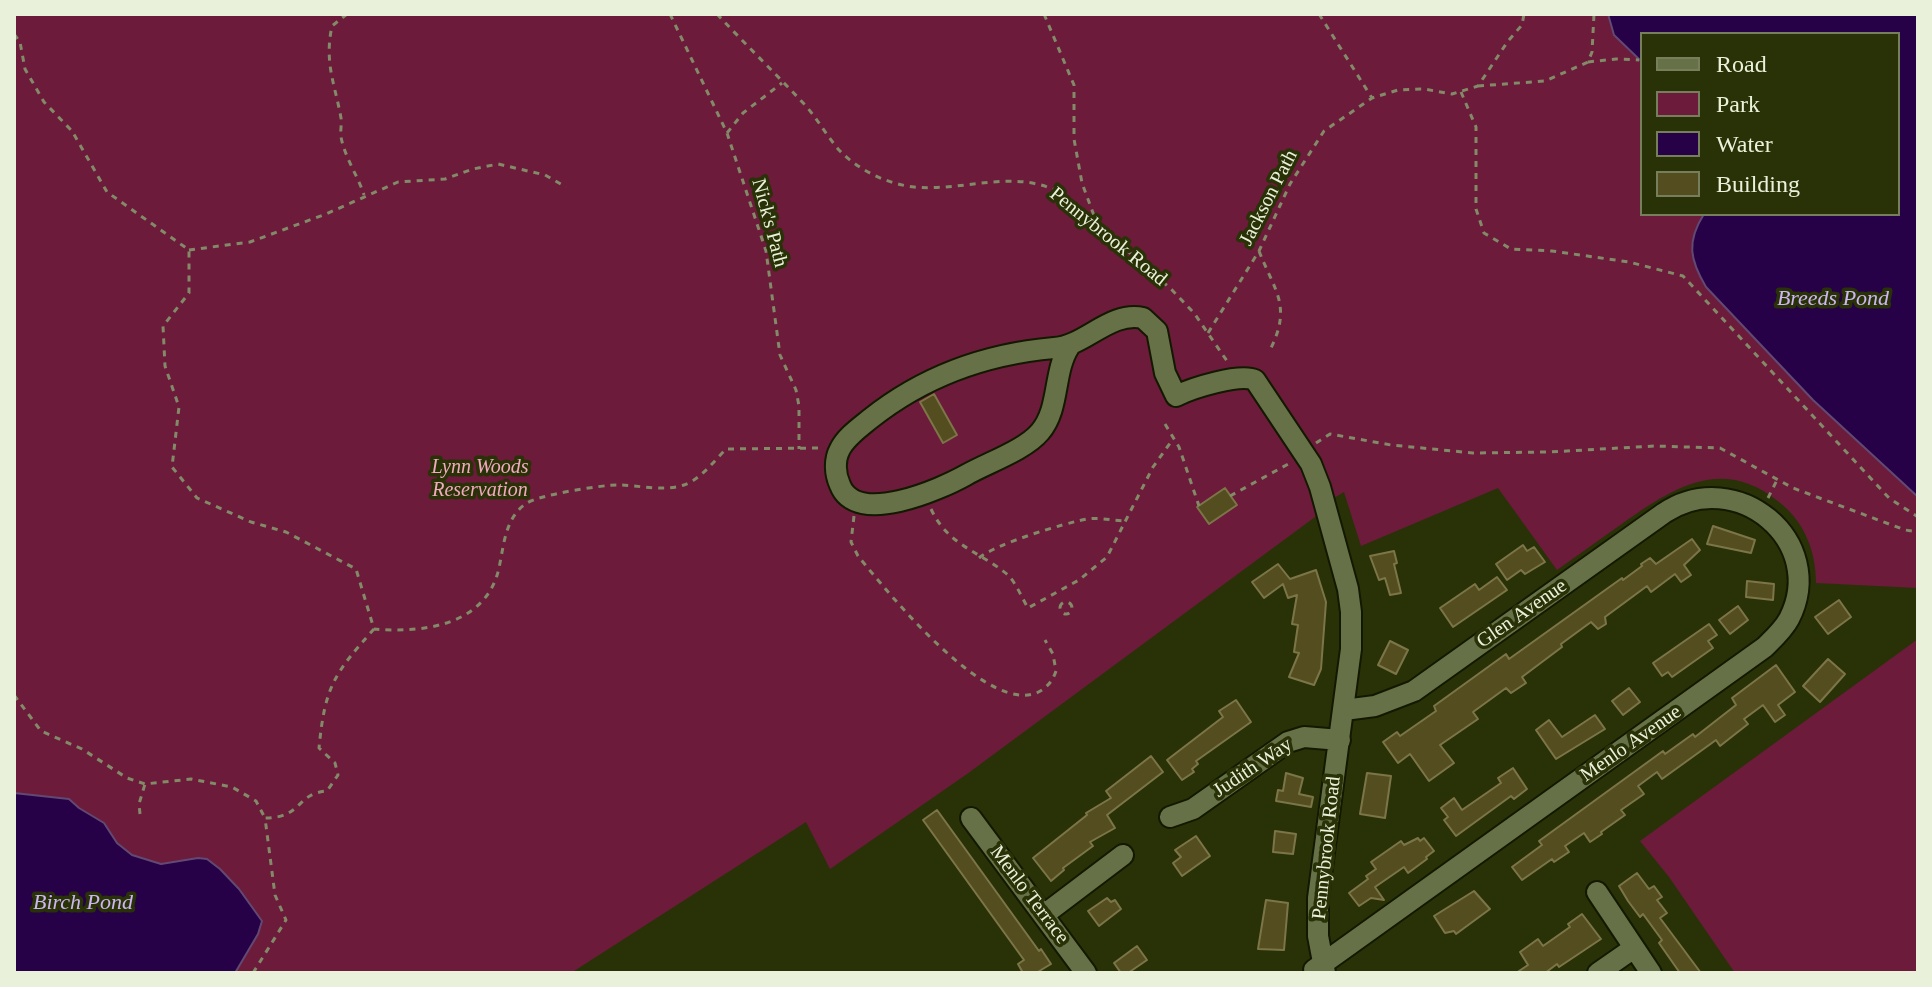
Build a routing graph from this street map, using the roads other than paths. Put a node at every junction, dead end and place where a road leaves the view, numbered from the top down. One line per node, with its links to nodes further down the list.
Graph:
1 (1069, 347): 1 (street, Pennybrook Road); 3 (street, Pennybrook Road)
2 (1693, 499): 3 (street, Glen Avenue); 11 (street, Menlo Avenue)
3 (1344, 710): 4 (street, Pennybrook Road)
4 (1340, 740): 5 (street, Judith Way); 11 (street, Pennybrook Road)
5 (1170, 817)
6 (971, 818): 9 (street, Menlo Terrace)
7 (1123, 855): 9 (street)
8 (1597, 892): 10 (street)
9 (1045, 914): 12 (street, Menlo Terrace)
10 (1634, 948): 13 (street); 14 (street)
11 (1319, 970)
12 (1086, 973)
13 (1598, 973)
14 (1651, 973)

